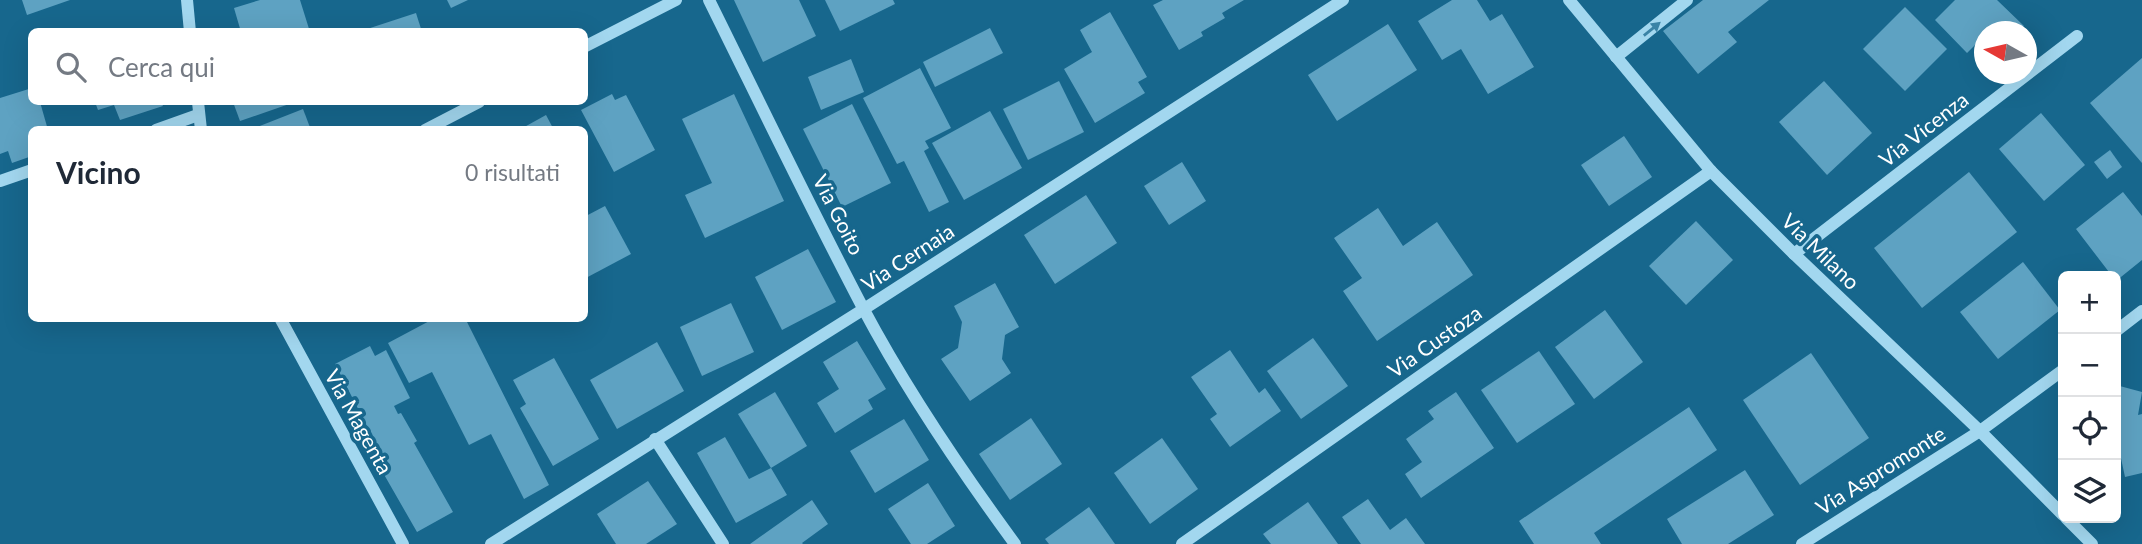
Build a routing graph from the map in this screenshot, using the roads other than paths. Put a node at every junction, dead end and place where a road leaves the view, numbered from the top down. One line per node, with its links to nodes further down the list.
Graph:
1 (187, 0): 7 (street)
2 (676, 0): 9 (street)
3 (709, 0): 21 (street, Via Goito)
4 (1343, 0): 21 (street, Via Cernaia)
5 (1569, 0): 10 (street, Via Milano)
6 (1687, 0): 10 (street, one-way to 6)
7 (190, 28)
8 (2077, 36): 20 (street, Via Vicenza)
9 (588, 45)
10 (1616, 57): 18 (street, Via Milano)
11 (198, 105): 13 (street)
12 (473, 105): 16 (street)
13 (198, 115): 14 (street); 15 (street)
14 (167, 126)
15 (200, 126)
16 (433, 126)
17 (28, 171): 19 (street)
18 (1711, 171): 20 (street, Via Milano); 34 (street, Via Custoza)
19 (0, 181)
20 (1794, 254): 26 (street, Via Milano)
21 (864, 309): 27 (street, Via Cernaia); 33 (street, Via Goito)
22 (2142, 311): 24 (street)
23 (282, 322): 30 (street, Via Magenta)
24 (2121, 327)
25 (2058, 374): 26 (street, Via Aspromonte)
26 (1980, 431): 28 (street, Via Milano); 35 (street, Via Aspromonte)
27 (655, 439): 31 (street, Via Cernaia); 32 (street)
28 (2058, 509)
29 (2072, 523): 36 (street, Via Milano)
30 (403, 544)
31 (491, 544)
32 (723, 544)
33 (1015, 544)
34 (1182, 544)
35 (1802, 544)
36 (2092, 544)

